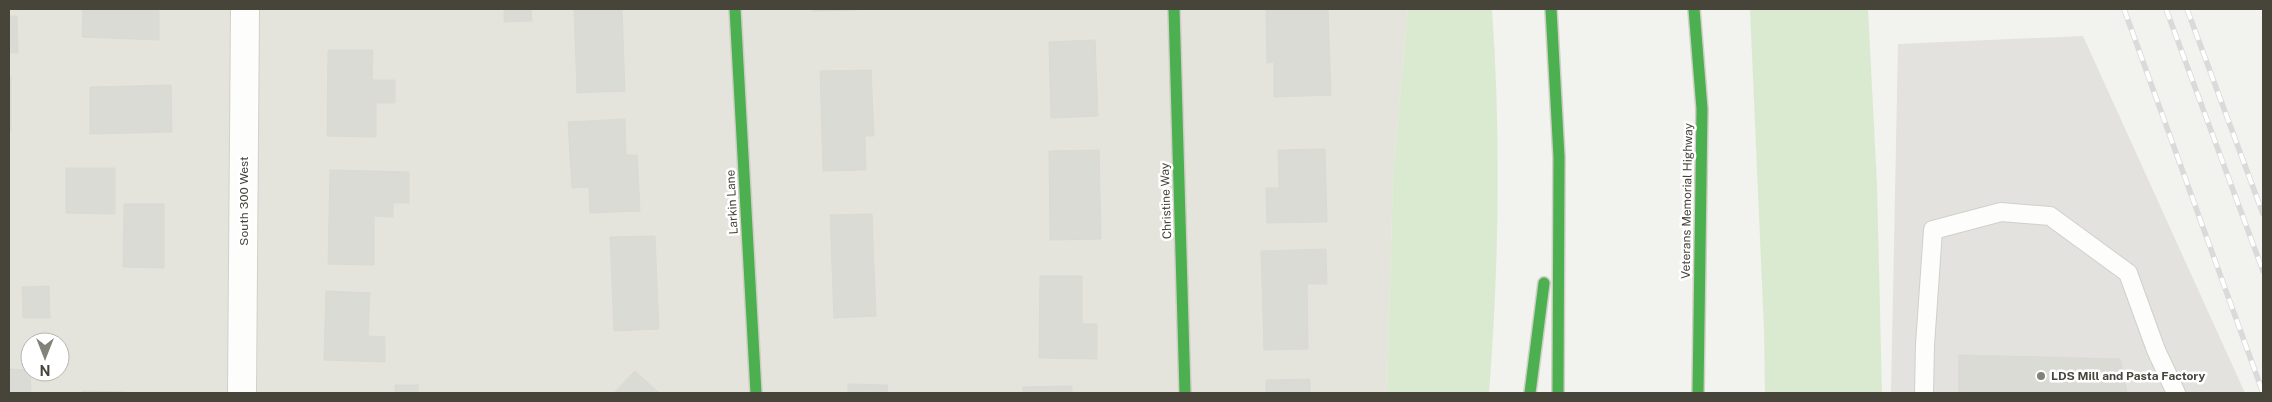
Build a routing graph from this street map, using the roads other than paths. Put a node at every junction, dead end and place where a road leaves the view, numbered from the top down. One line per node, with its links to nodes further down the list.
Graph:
1 (246, 9): 11 (street, South 300 West)
2 (734, 9): 12 (main road, Larkin Lane)
3 (1174, 9): 13 (main road, Christine Way)
4 (1551, 9): 7 (main road)
5 (1694, 9): 6 (main road, Veterans Memorial Highway)
6 (1702, 109): 10 (main road); 16 (main road, Veterans Memorial Highway)
7 (1559, 157): 8 (main road); 15 (main road)
8 (1547, 256)
9 (1544, 275): 14 (main road)
10 (1711, 286)
11 (242, 393)
12 (756, 393)
13 (1185, 393)
14 (1530, 393)
15 (1558, 393)
16 (1698, 393)
17 (1924, 393): 18 (lane)
18 (2176, 393)

